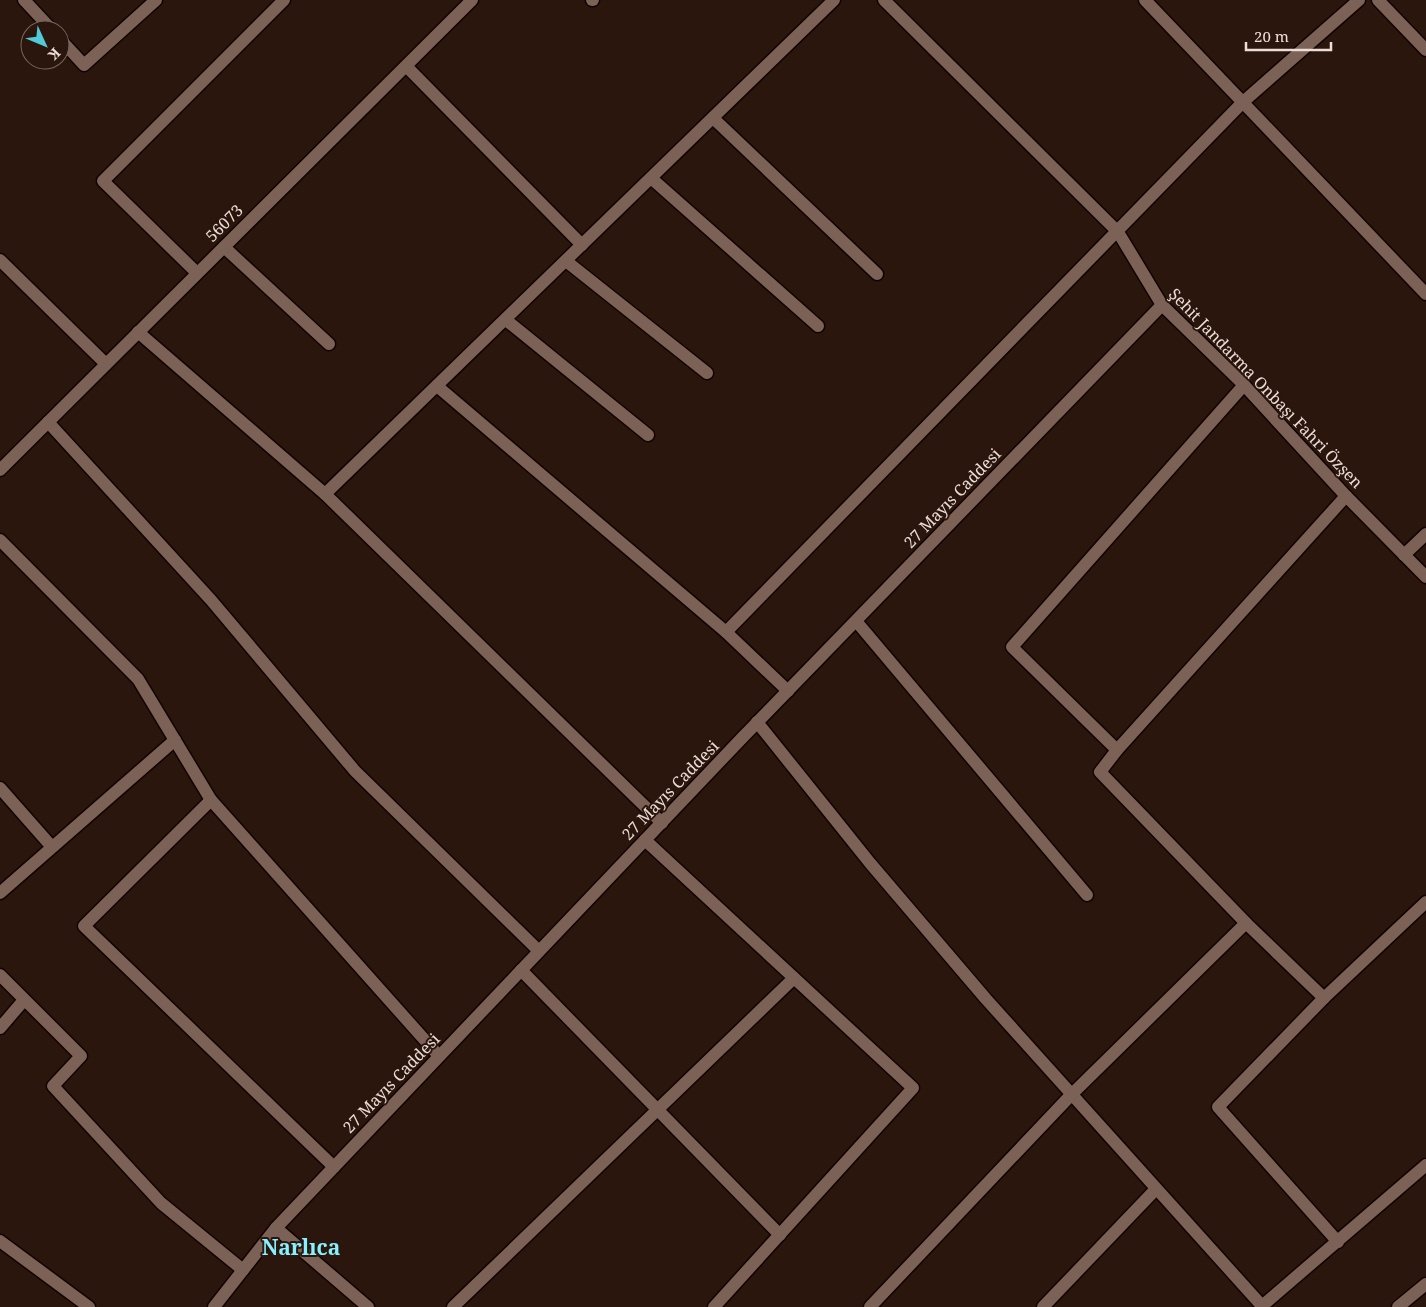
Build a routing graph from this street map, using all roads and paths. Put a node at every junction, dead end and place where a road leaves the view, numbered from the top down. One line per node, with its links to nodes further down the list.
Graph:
1 (24, 0): 10 (street)
2 (156, 0): 11 (street)
3 (284, 0): 22 (street)
4 (472, 0): 13 (street, 56073)
5 (834, 0): 15 (street)
6 (884, 0): 17 (street, Şehit Jandarma Onbaşı Fahri Özşen)
7 (1145, 0): 14 (street)
8 (1360, 0): 14 (street)
9 (1378, 0): 12 (street)
10 (43, 20)
11 (70, 50)
12 (1426, 50)
13 (406, 66): 18 (street); 19 (street, 56073)
14 (1243, 102): 17 (street); 24 (street)
15 (712, 118): 16 (street); 23 (street)
16 (651, 178): 18 (street); 27 (street)
17 (1118, 232): 25 (street, Şehit Jandarma Onbaşı Fahri Özşen); 44 (street)
18 (582, 245): 21 (street)
19 (224, 246): 22 (street, 56073); 29 (street)
20 (0, 260): 30 (street)
21 (566, 261): 26 (street); 31 (street)
22 (198, 273): 28 (street, 56073)
23 (877, 274)
24 (1426, 294)
25 (1162, 305): 32 (street, Şehit Jandarma Onbaşı Fahri Özşen); 43 (street, 27 Mayıs Caddesi)
26 (506, 320): 33 (street); 35 (street)
27 (818, 326)
28 (138, 332): 30 (street, 56073); 37 (street)
29 (329, 344)
30 (106, 364): 34 (street, 56073)
31 (707, 373)
32 (1244, 385): 38 (street, Şehit Jandarma Onbaşı Fahri Özşen); 48 (street)
33 (437, 386): 37 (street); 44 (street)
34 (48, 422): 36 (street, 56073); 58 (street)
35 (648, 435)
36 (0, 470)
37 (325, 494): 51 (street)
38 (1346, 496): 41 (street, Şehit Jandarma Onbaşı Fahri Özşen); 48 (street)
39 (1426, 534): 41 (street)
40 (0, 540): 47 (street)
41 (1404, 555): 42 (street, Şehit Jandarma Onbaşı Fahri Özşen)
42 (1426, 577)
43 (856, 620): 45 (street, 27 Mayıs Caddesi); 55 (street)
44 (726, 632): 45 (street)
45 (788, 691): 46 (street, 27 Mayıs Caddesi)
46 (757, 722): 51 (street, 27 Mayıs Caddesi); 66 (street)
47 (175, 740): 50 (street); 53 (street)
48 (1116, 750): 57 (street)
49 (0, 788): 53 (street)
50 (211, 800): 65 (street); 69 (street)
51 (662, 823): 52 (street, 27 Mayıs Caddesi)
52 (645, 840): 58 (street, 27 Mayıs Caddesi); 61 (street)
53 (52, 847): 54 (street)
54 (0, 893)
55 (1088, 895)
56 (1426, 902): 62 (street)
57 (1246, 923): 62 (street); 66 (street)
58 (539, 951): 59 (street, 27 Mayıs Caddesi)
59 (521, 970): 65 (street, 27 Mayıs Caddesi); 67 (street)
60 (0, 975): 63 (street)
61 (794, 978): 67 (street); 72 (street)
62 (1324, 998): 74 (street)
63 (24, 1000): 64 (street); 75 (street)
64 (0, 1028)
65 (439, 1056): 69 (street, 27 Mayıs Caddesi)
66 (1071, 1095): 70 (street); 83 (street)
67 (657, 1110): 72 (street); 81 (street)
68 (1426, 1165): 74 (street)
69 (334, 1167): 71 (street, 27 Mayıs Caddesi)
70 (1156, 1189): 77 (street); 84 (street)
71 (276, 1228): 75 (street, 27 Mayıs Caddesi); 80 (street)
72 (780, 1235): 82 (street)
73 (0, 1241): 78 (street)
74 (1338, 1242): 77 (street)
75 (243, 1270): 79 (street, 27 Mayıs Caddesi)
76 (1426, 1284): 85 (street)
77 (1263, 1306)
78 (89, 1307)
79 (214, 1307)
80 (368, 1307)
81 (453, 1307)
82 (714, 1307)
83 (870, 1307)
84 (1042, 1307)
85 (1398, 1307)

